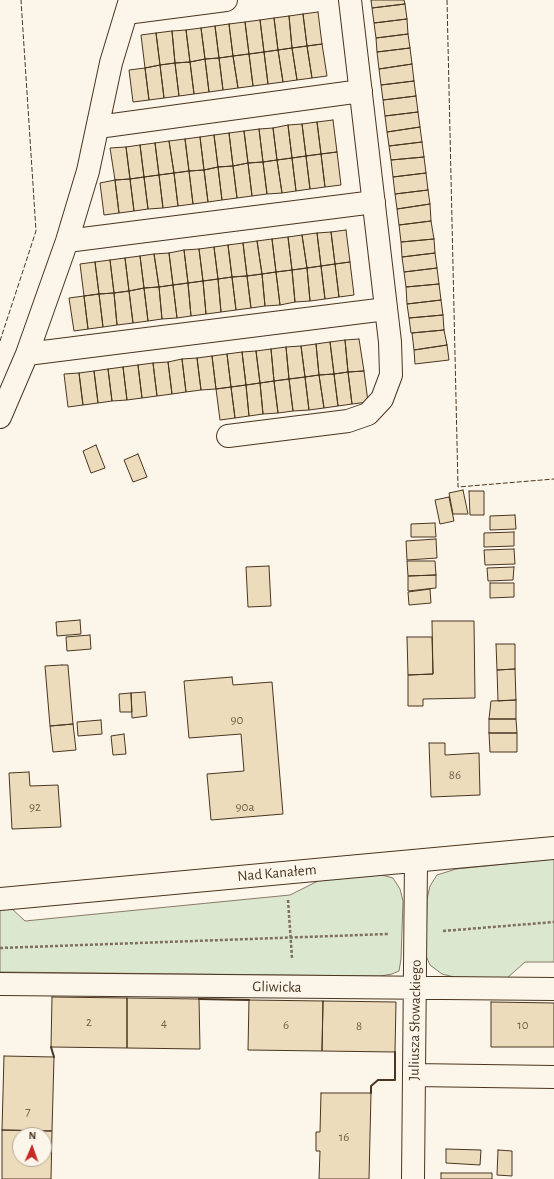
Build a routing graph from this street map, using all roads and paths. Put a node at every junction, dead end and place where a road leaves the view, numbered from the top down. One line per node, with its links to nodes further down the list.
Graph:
1 (226, 0): 3 (street)
2 (350, 0): 4 (street)
3 (128, 7): 5 (street)
4 (361, 91): 5 (street); 6 (street)
5 (98, 127): 7 (street)
6 (374, 202): 7 (street); 8 (street)
7 (67, 242): 9 (street)
8 (386, 309): 9 (street); 11 (street)
9 (28, 354): 10 (street)
10 (0, 417)
11 (228, 436)
12 (554, 848): 13 (street, Nad Kanałem)
13 (416, 861): 14 (street, Nad Kanałem); 17 (street, Juliusza Słowackiego)
14 (286, 873): 15 (street, Nad Kanałem); 18 (path)
15 (0, 899)
16 (554, 922): 17 (path)
17 (416, 933): 18 (path); 22 (street, Juliusza Słowackiego)
18 (290, 937): 19 (path); 21 (path)
19 (0, 948)
20 (0, 984): 21 (street, Gliwicka)
21 (294, 987): 22 (street, Gliwicka)
22 (415, 988): 23 (street, Gliwicka); 24 (street, Juliusza Słowackiego)
23 (554, 989)
24 (414, 1075): 25 (street); 26 (street, Juliusza Słowackiego)
25 (554, 1076)
26 (413, 1179)

